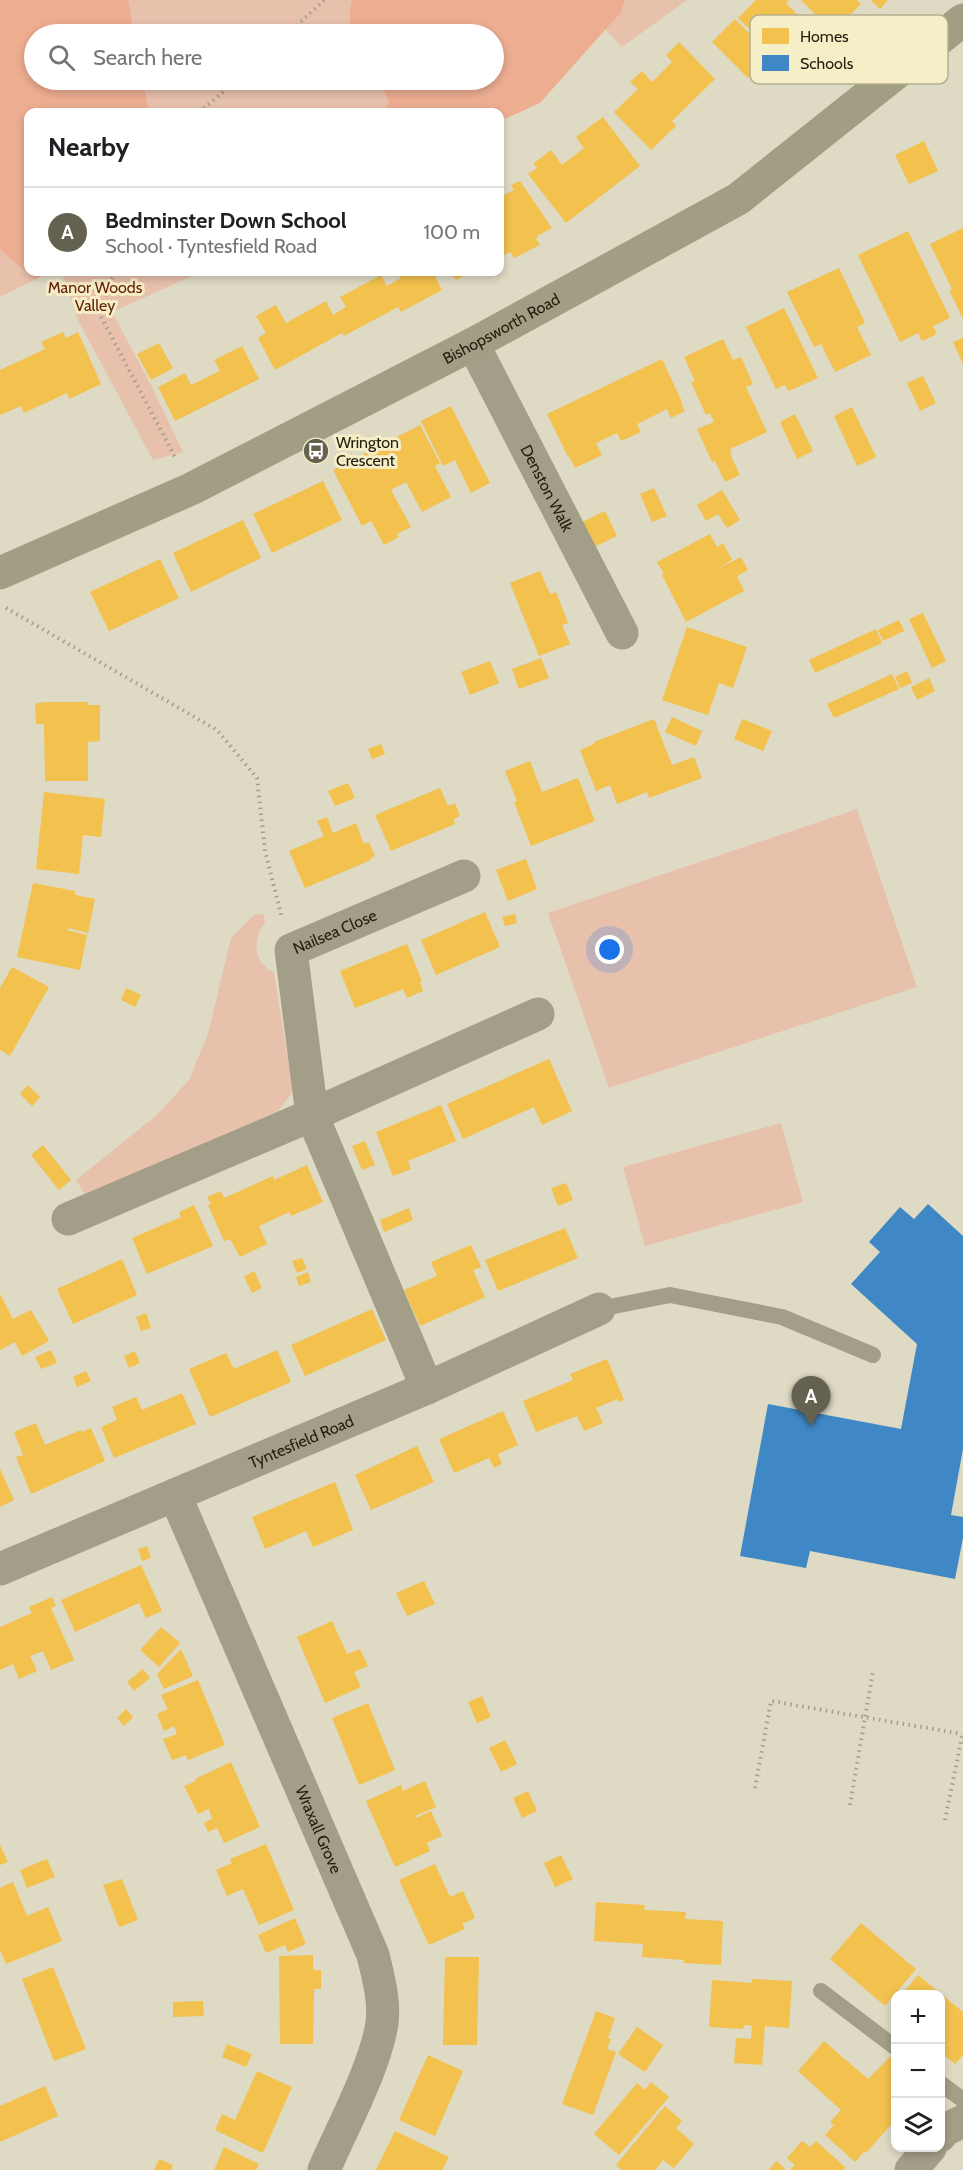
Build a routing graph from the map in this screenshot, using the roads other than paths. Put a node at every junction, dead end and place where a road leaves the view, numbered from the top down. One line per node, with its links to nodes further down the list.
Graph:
1 (961, 30): 2 (street, Bishopsworth Road)
2 (948, 40)
3 (890, 84): 4 (street, Bishopsworth Road)
4 (473, 344): 5 (street, Bishopsworth Road); 6 (street, Denston Walk)
5 (0, 573)
6 (622, 633)
7 (464, 876): 9 (street, Nailsea Close)
8 (538, 1014): 9 (street)
9 (312, 1115): 10 (street); 13 (street, Nailsea Close)
10 (68, 1219)
11 (599, 1309): 12 (lane); 13 (street, Tyntesfield Road)
12 (873, 1355)
13 (427, 1388): 14 (street, Tyntesfield Road)
14 (175, 1495): 15 (street, Tyntesfield Road); 23 (street, Wraxall Grove)
15 (0, 1569)
16 (821, 1991): 17 (lane)
17 (891, 2044)
18 (945, 2087): 19 (lane)
19 (963, 2100)
20 (963, 2121): 21 (street)
21 (945, 2130)
22 (927, 2152): 24 (street)
23 (324, 2170)
24 (911, 2170)

